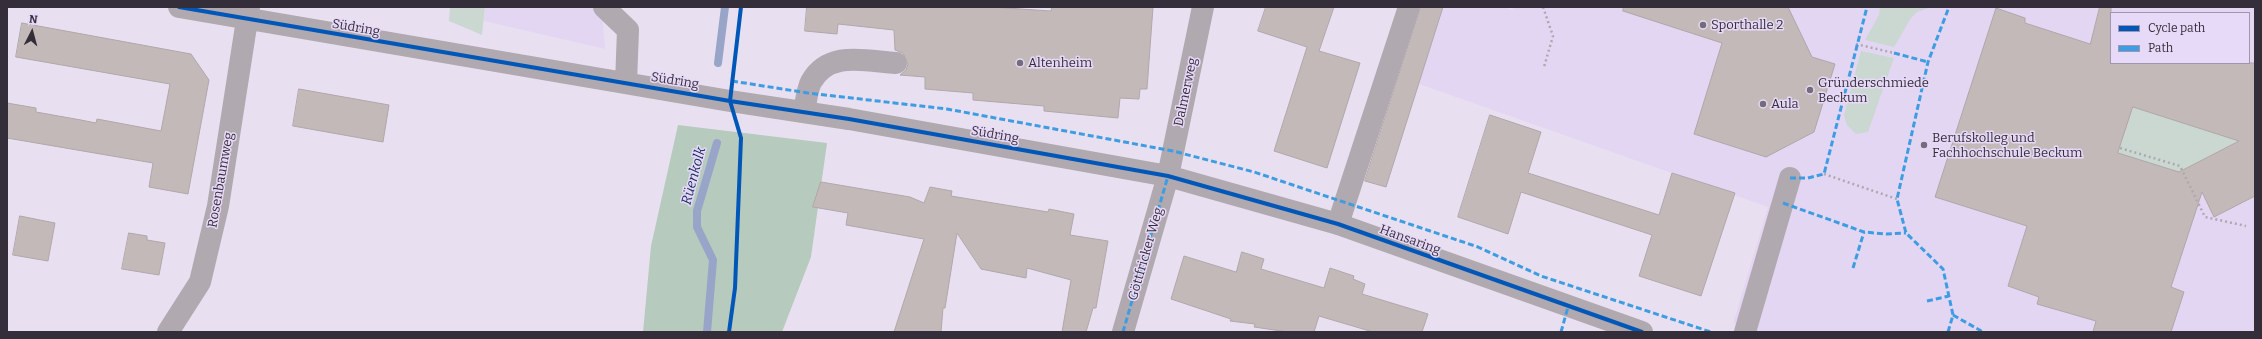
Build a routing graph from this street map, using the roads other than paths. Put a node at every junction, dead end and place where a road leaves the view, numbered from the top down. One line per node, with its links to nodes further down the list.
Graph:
1 (179, 7): 5 (street, Südring)
2 (604, 7): 7 (street)
3 (1203, 7): 9 (street, Dalmerweg)
4 (1409, 7): 11 (street)
5 (248, 13): 7 (street, Südring); 12 (street, Rosenbaumweg)
6 (896, 63): 8 (street)
7 (626, 83): 8 (street, Südring)
8 (804, 112): 9 (street, Südring)
9 (1168, 176): 11 (street, Hansaring); 13 (street, Göttfricker Weg)
10 (1790, 178): 15 (street)
11 (1338, 224): 14 (street, Hansaring)
12 (168, 332)
13 (1123, 332)
14 (1642, 332)
15 (1745, 332)

